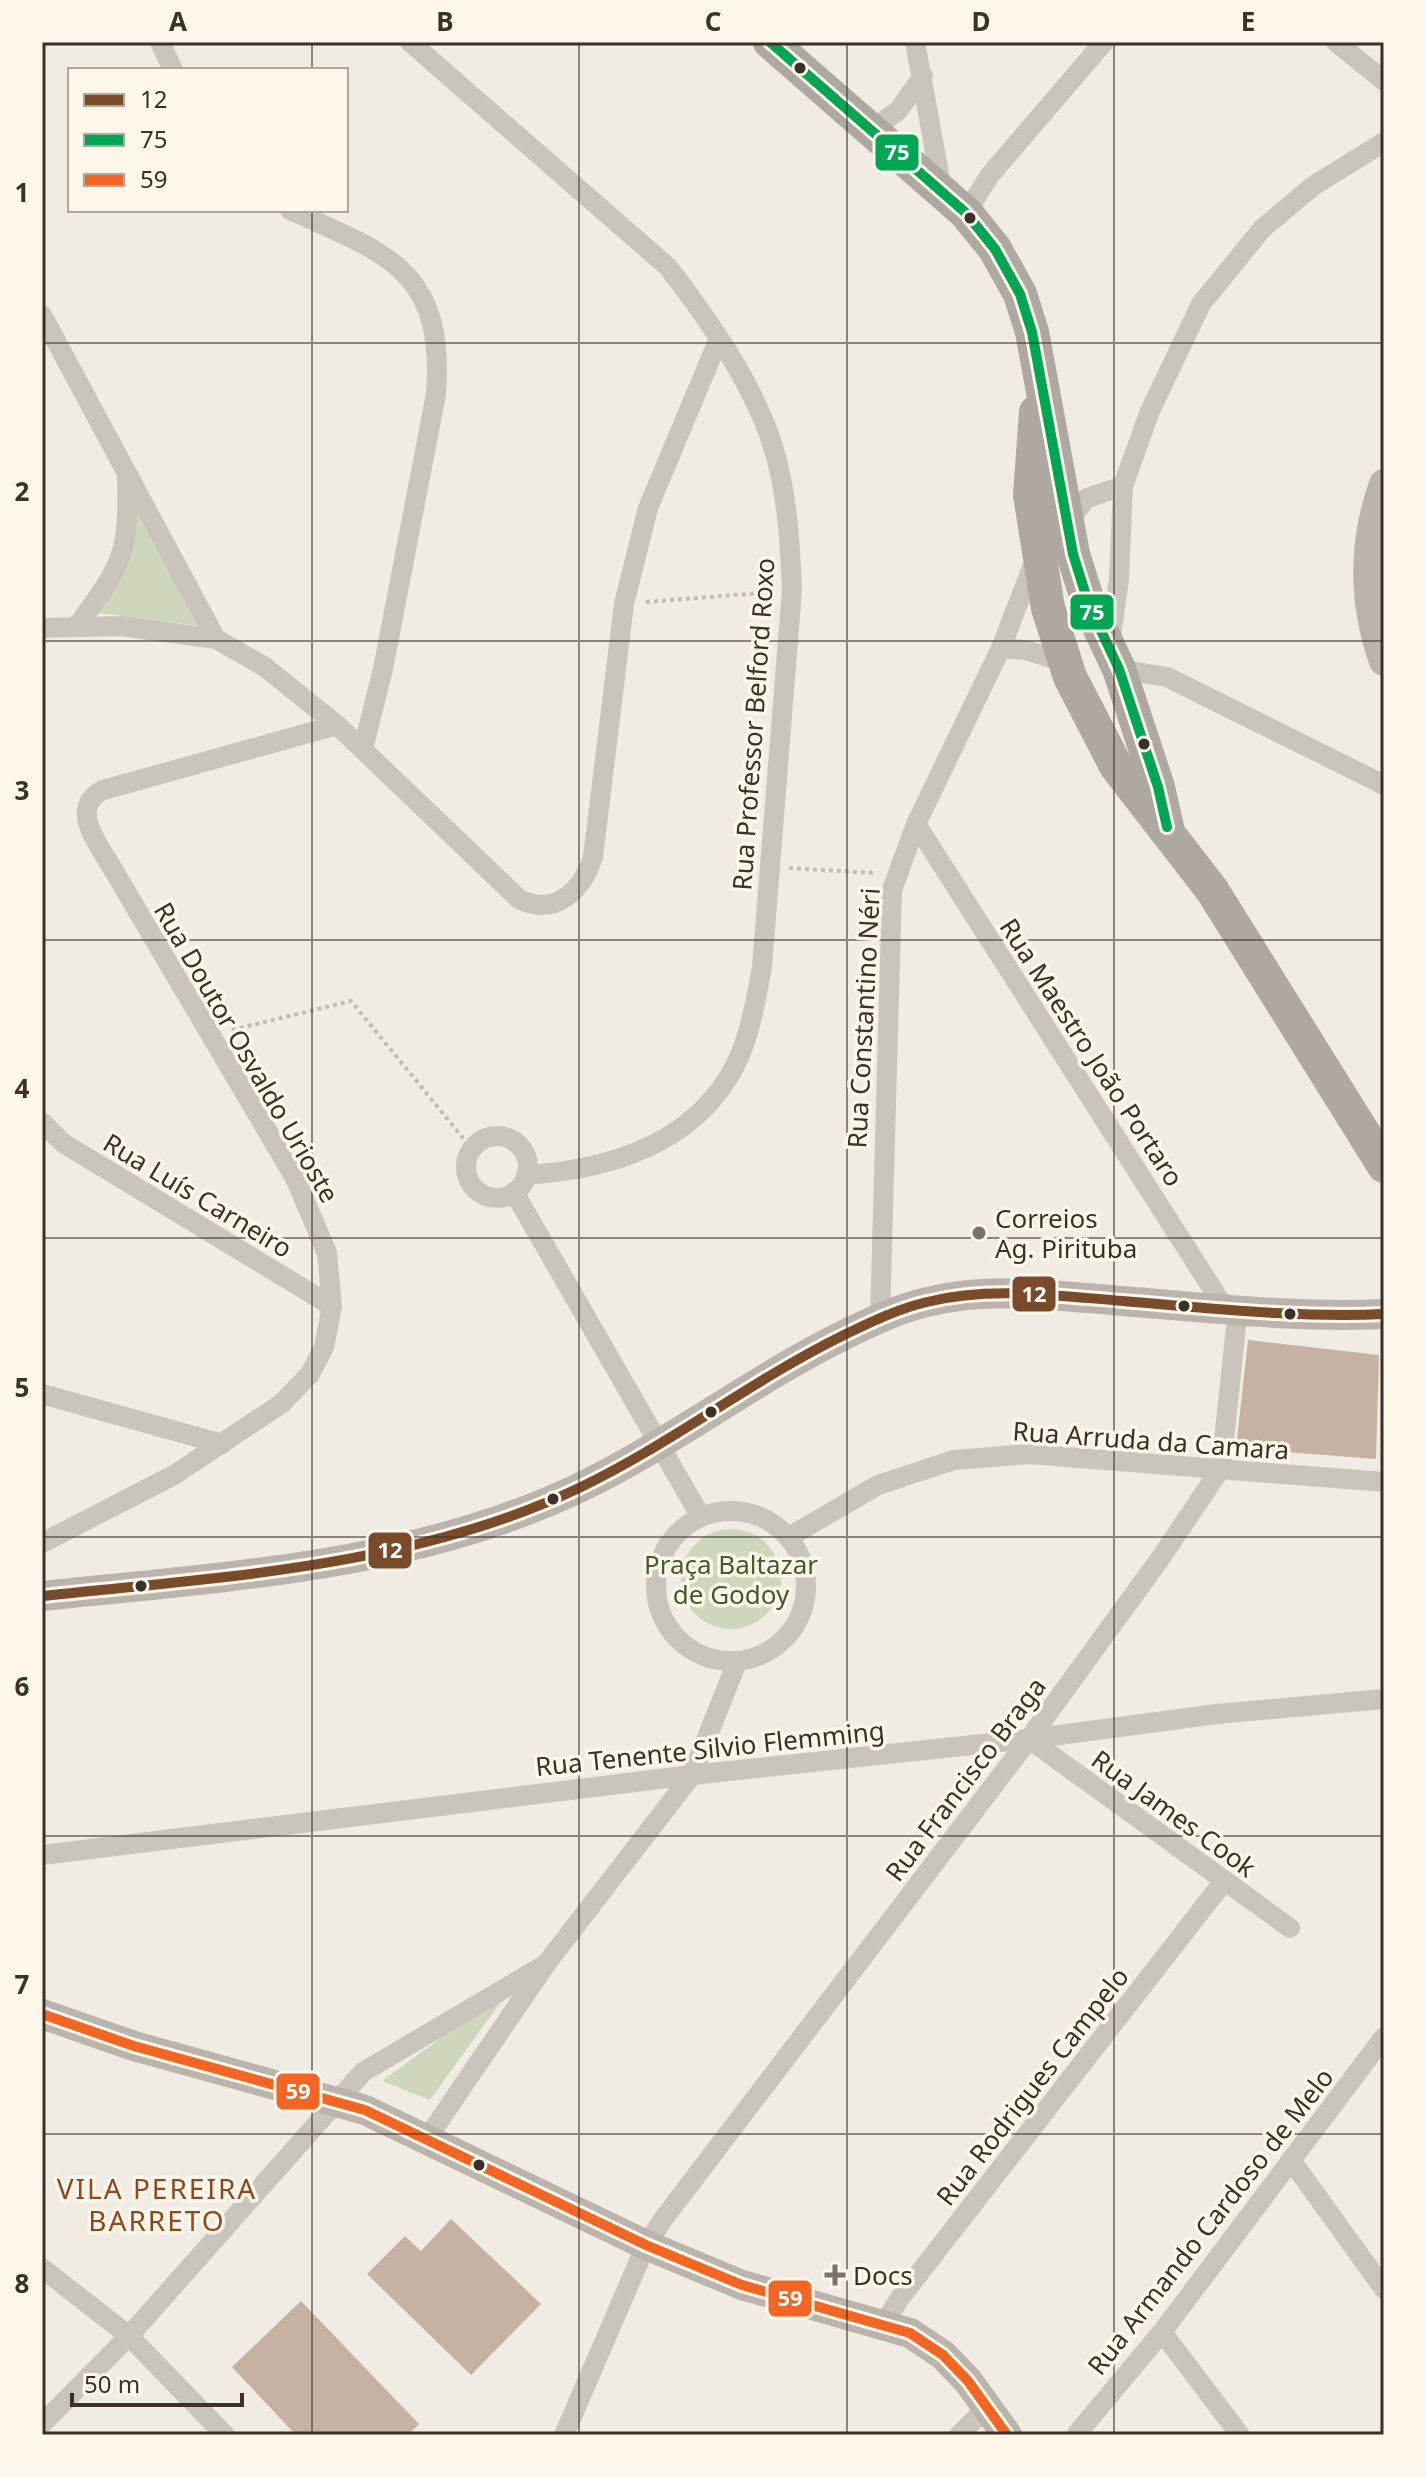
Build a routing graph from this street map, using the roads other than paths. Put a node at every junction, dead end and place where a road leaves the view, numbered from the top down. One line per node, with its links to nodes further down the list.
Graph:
1 (160, 42): 7 (street)
2 (410, 42): 15 (street, Rua Professor Belford Roxo)
3 (770, 42): 10 (main road)
4 (915, 42): 8 (street)
5 (1104, 42): 12 (street)
6 (1336, 42): 9 (street)
7 (172, 68)
8 (923, 76): 10 (street); 12 (street)
9 (1384, 81)
10 (872, 129): 12 (main road)
11 (1384, 142): 19 (street)
12 (954, 201): 16 (main road)
13 (294, 212): 30 (street)
14 (42, 315): 17 (street)
15 (718, 341): 30 (street); 36 (street, Rua Professor Belford Roxo)
16 (1040, 384): 20 (main road); 21 (main road)
17 (127, 469): 22 (street); 24 (street)
18 (1384, 484): 27 (main road)
19 (1123, 486): 20 (street); 26 (street)
20 (1067, 522): 21 (main road); 26 (main road)
21 (1038, 550): 25 (street, Rua Constantino Néri); 28 (main road)
22 (78, 625): 23 (street); 24 (street)
23 (42, 628)
24 (216, 639): 29 (street)
25 (1001, 648): 28 (street); 32 (street, Rua Constantino Néri)
26 (1114, 658): 28 (main road); 31 (street); 33 (main road)
27 (1384, 661)
28 (1064, 662): 33 (main road)
29 (337, 725): 30 (street); 37 (street, Rua Doutor Osvaldo Urioste)
30 (363, 749)
31 (1384, 785)
32 (916, 824): 38 (street, Rua Maestro João Portaro); 41 (street, Rua Constantino Néri)
33 (1167, 827): 35 (main road)
34 (42, 1122): 37 (street, Rua Luís Carneiro)
35 (1384, 1166)
36 (520, 1184): 36 (street); 45 (street)
37 (332, 1306): 44 (street, Rua Doutor Osvaldo Urioste)
38 (1231, 1308): 40 (main road); 41 (main road); 46 (street, Rua Francisco Braga)
39 (1384, 1314): 40 (main road)
40 (1327, 1315): 42 (main road)
41 (880, 1318): 45 (main road)
42 (1384, 1332)
43 (42, 1394): 44 (street)
44 (222, 1444): 50 (street, Rua Doutor Osvaldo Urioste)
45 (656, 1445): 48 (street); 51 (main road)
46 (1221, 1468): 47 (street, Rua Arruda da Camara); 49 (street, Rua Arruda da Camara); 54 (street, Rua Francisco Braga)
47 (1384, 1482)
48 (701, 1517): 49 (street); 52 (street)
49 (789, 1537): 52 (street)
50 (42, 1543)
51 (42, 1596)
52 (737, 1662): 55 (street)
53 (1384, 1699): 54 (street, Rua Tenente Silvio Flemming)
54 (1029, 1739): 55 (street, Rua Tenente Silvio Flemming); 57 (street, Rua James Cook); 65 (street, Rua Francisco Braga)
55 (692, 1775): 56 (street, Rua Tenente Silvio Flemming); 59 (street)
56 (42, 1855)
57 (1224, 1881): 58 (street, Rua James Cook); 68 (street, Rua Rodrigues Campelo)
58 (1290, 1928)
59 (546, 1964): 62 (street); 63 (street)
60 (42, 2014): 62 (main road)
61 (1384, 2037): 64 (street, Rua Armando Cardoso de Melo)
62 (336, 2101): 63 (main road); 70 (street)
63 (426, 2140): 65 (main road)
64 (1291, 2160): 67 (street); 69 (street, Rua Armando Cardoso de Melo)
65 (646, 2245): 68 (main road); 74 (street, Rua Francisco Braga)
66 (42, 2268): 70 (street)
67 (1384, 2289)
68 (883, 2325): 71 (main road)
69 (1162, 2332): 77 (street, Rua Armando Cardoso de Melo); 78 (street)
70 (129, 2336): 72 (street); 73 (street)
71 (986, 2408): 75 (street); 76 (main road)
72 (42, 2424)
73 (225, 2435)
74 (564, 2435)
75 (959, 2435)
76 (1007, 2435)
77 (1076, 2435)
78 (1240, 2435)

